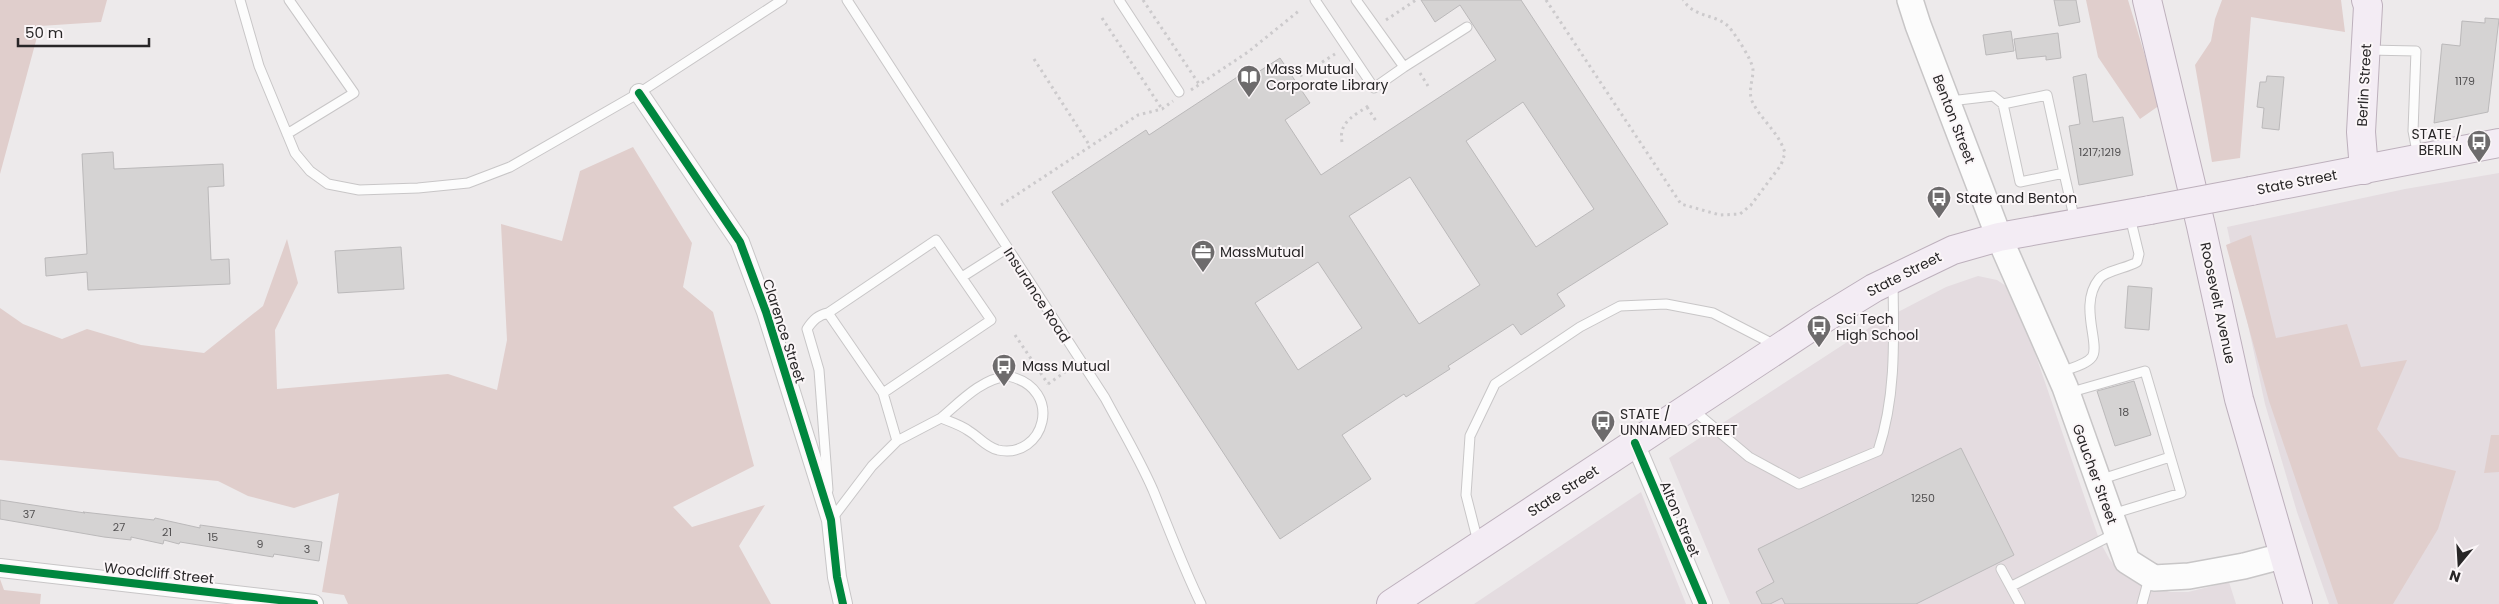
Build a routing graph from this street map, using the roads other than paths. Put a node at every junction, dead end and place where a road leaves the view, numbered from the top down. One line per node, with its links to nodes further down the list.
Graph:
1 (240, 0): 20 (lane)
2 (289, 0): 20 (lane)
3 (782, 0): 16 (lane)
4 (847, 0): 28 (lane, Insurance Road)
5 (1119, 0): 17 (lane)
6 (1315, 0): 15 (lane)
7 (1356, 0): 15 (lane)
8 (1910, 0): 18 (main road, Benton Street)
9 (2147, 0): 13 (main road, Roosevelt Avenue)
10 (2167, 0): 13 (main road)
11 (2367, 2): 14 (main road, Berlin Street)
12 (1467, 27): 15 (lane)
13 (2155, 33): 44 (main road, Roosevelt Avenue)
14 (2366, 50): 22 (lane); 23 (main road, Berlin Street)
15 (1404, 68)
16 (639, 93): 20 (lane); 41 (street, Clarence Street)
17 (1180, 95)
18 (1947, 101): 19 (lane); 27 (main road, Benton Street)
19 (2003, 104): 24 (lane); 24 (lane)
20 (287, 134)
21 (2499, 143): 22 (main road, State Street)
22 (2419, 159): 23 (main road, State Street)
23 (2364, 170): 25 (main road, State Street, bridge)
24 (2064, 173): 26 (lane)
25 (2140, 212): 26 (main road, State Street); 33 (lane)
26 (2076, 224): 27 (main road, State Street)
27 (1999, 237): 30 (main road, State Street); 33 (main road, Gaucher Street)
28 (1006, 248): 29 (lane); 51 (lane, Insurance Road)
29 (962, 277): 31 (lane); 34 (lane)
30 (1893, 279): 32 (main road, State Street); 35 (lane)
31 (828, 313): 34 (lane); 41 (lane)
32 (1780, 348): 35 (main road, State Street); 43 (lane)
33 (2063, 383): 39 (lane); 40 (main road, Gaucher Street)
34 (883, 393): 37 (lane)
35 (1690, 407): 38 (main road, State Street)
36 (942, 418): 36 (lane); 37 (lane)
37 (897, 441): 41 (lane)
38 (1635, 443): 43 (main road, State Street); 53 (street, Alton Street)
39 (2170, 457): 40 (lane); 42 (lane)
40 (2096, 480): 42 (main road, Gaucher Street)
41 (831, 520): 50 (street, Clarence Street)
42 (2112, 524): 47 (main road, Gaucher Street); 48 (lane)
43 (1479, 546): 52 (main road, State Street)
44 (2282, 556): 47 (main road, Gaucher Street); 56 (main road, Roosevelt Avenue)
45 (0, 568): 49 (street, Woodcliff Street)
46 (2001, 569): 48 (lane)
47 (2150, 575): 55 (lane)
48 (2012, 586): 54 (lane)
49 (314, 604)
50 (843, 604)
51 (1201, 604)
52 (1391, 604)
53 (1702, 604)
54 (2020, 604)
55 (2142, 604)
56 (2298, 604)

